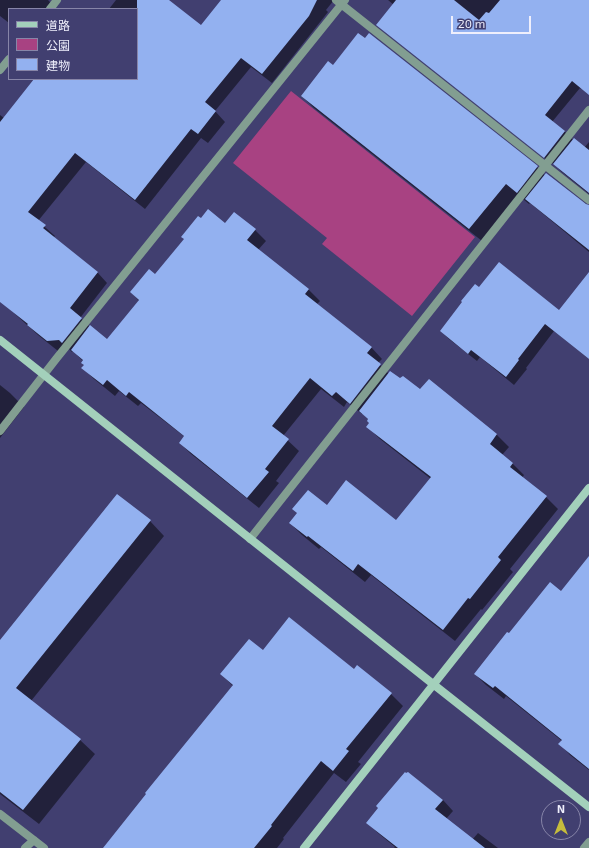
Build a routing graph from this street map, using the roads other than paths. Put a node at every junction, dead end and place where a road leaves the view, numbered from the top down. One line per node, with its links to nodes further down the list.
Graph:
1 (57, 0): 3 (street)
2 (341, 1): 7 (street); 10 (street)
3 (51, 8)
4 (8, 60): 5 (street)
5 (0, 70)
6 (589, 110): 7 (street)
7 (545, 165): 8 (street); 13 (street)
8 (589, 200)
9 (0, 340): 10 (street)
10 (44, 375): 11 (street); 13 (street)
11 (0, 431)
12 (589, 488): 14 (street)
13 (250, 539): 14 (street)
14 (433, 684): 15 (street); 21 (street)
15 (589, 807)
16 (0, 814): 17 (street)
17 (34, 840): 19 (street); 20 (street)
18 (589, 842): 22 (street)
19 (25, 848)
20 (44, 848)
21 (304, 848)
22 (584, 848)

